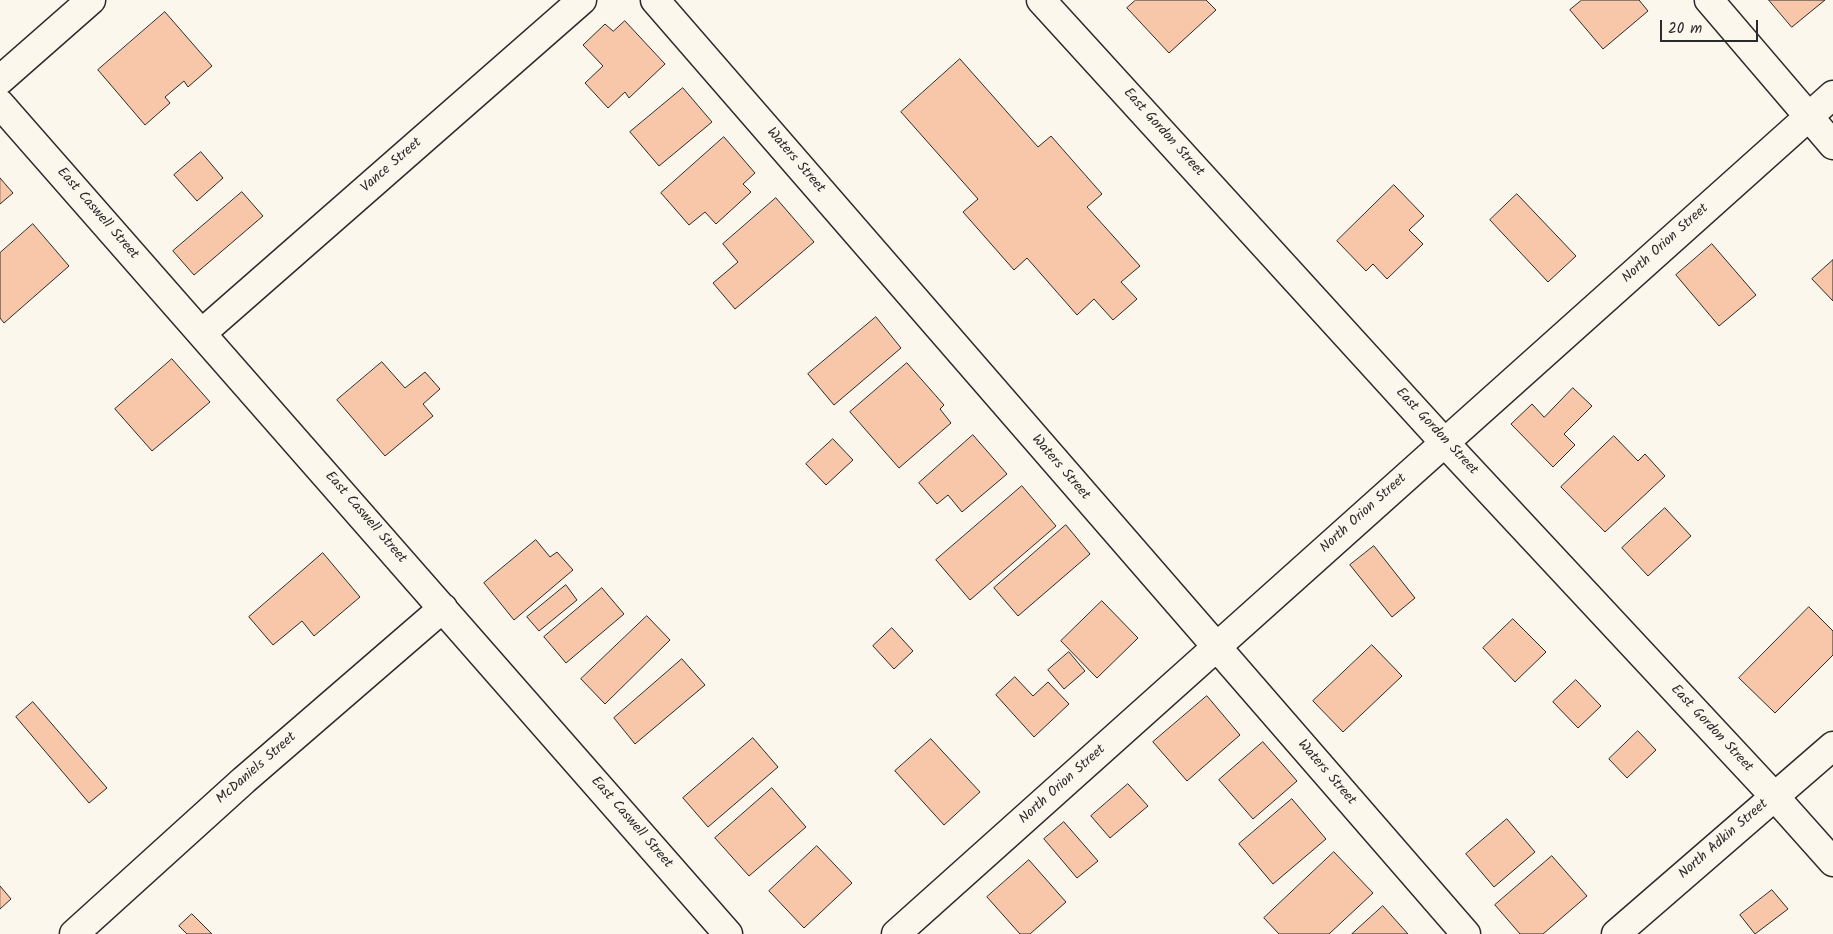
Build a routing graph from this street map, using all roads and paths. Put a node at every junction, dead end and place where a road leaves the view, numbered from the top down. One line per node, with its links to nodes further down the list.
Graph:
1 (91, 0): 6 (street)
2 (582, 0): 11 (street, Vance Street)
3 (655, 0): 14 (street, Waters Street)
4 (1041, 0): 12 (street, East Gordon Street)
5 (1709, 0): 9 (street)
6 (0, 80)
7 (1833, 95): 9 (street, North Orion Street)
8 (0, 104): 11 (street, East Caswell Street)
9 (1809, 116): 10 (street); 12 (street, North Orion Street)
10 (1833, 145)
11 (202, 333): 13 (street, East Caswell Street)
12 (1444, 442): 14 (street, North Orion Street); 16 (street, East Gordon Street)
13 (443, 608): 18 (street, McDaniels Street); 19 (street, East Caswell Street)
14 (1216, 648): 20 (street, North Orion Street); 21 (street, Waters Street)
15 (1833, 746): 16 (street, North Adkin Street)
16 (1775, 797): 17 (street, East Gordon Street); 22 (street, North Adkin Street)
17 (1833, 862)
18 (74, 934)
19 (728, 934)
20 (896, 934)
21 (1466, 934)
22 (1616, 934)

